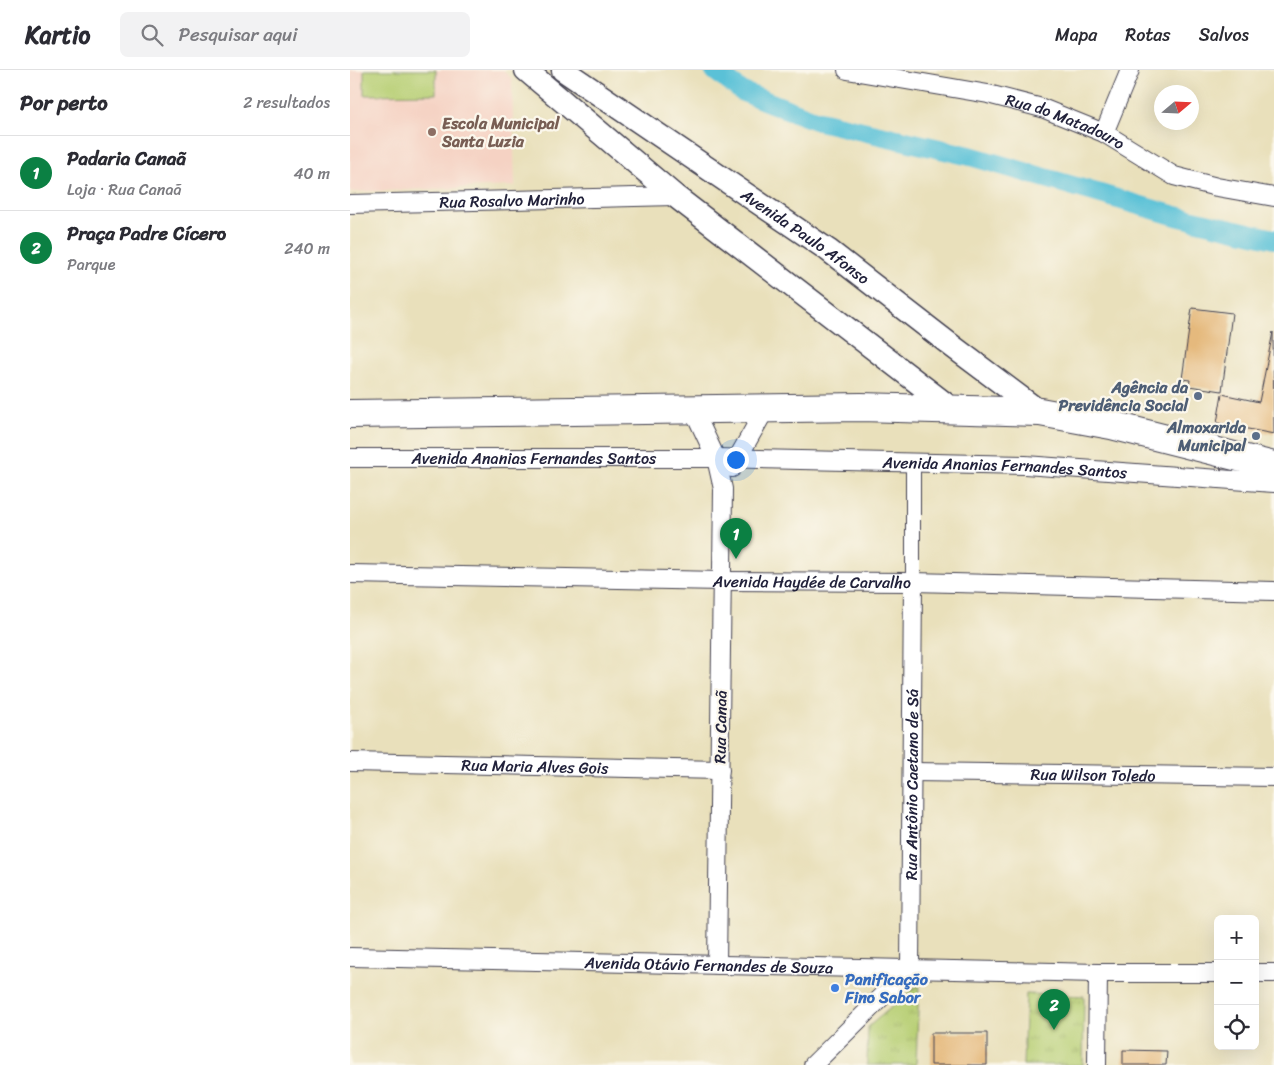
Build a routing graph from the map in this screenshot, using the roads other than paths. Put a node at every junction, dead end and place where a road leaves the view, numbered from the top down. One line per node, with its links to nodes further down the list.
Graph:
1 (526, 70): 6 (street)
2 (562, 70): 12 (street, Avenida Paulo Afonso)
3 (847, 70): 5 (street, Rua do Matadouro)
4 (1130, 70): 5 (street)
5 (1104, 133): 7 (street, Rua do Matadouro)
6 (675, 196): 8 (street, Rua Rosalvo Marinho); 11 (street)
7 (1274, 197)
8 (350, 204)
9 (766, 408): 10 (main road); 11 (main road); 16 (street)
10 (693, 409): 13 (main road); 15 (street)
11 (952, 409): 12 (main road)
12 (1040, 412): 18 (main road)
13 (350, 414)
14 (350, 458): 15 (street, Avenida Ananias Fernandes Santos)
15 (716, 458): 16 (street, Avenida Ananias Fernandes Santos); 20 (street, Rua Canaã)
16 (736, 459): 17 (street, Avenida Ananias Fernandes Santos); 20 (street, Rua Canaã)
17 (913, 462): 19 (street, Avenida Ananias Fernandes Santos); 23 (street, Rua Antônio Caetano de Sá)
18 (1274, 466)
19 (1274, 483)
20 (723, 489): 22 (street, Rua Canaã)
21 (350, 574): 22 (street, Avenida Haydée de Carvalho)
22 (722, 581): 23 (street, Avenida Haydée de Carvalho); 26 (street, Rua Canaã)
23 (913, 582): 24 (street, Avenida Haydée de Carvalho); 27 (street, Rua Antônio Caetano de Sá)
24 (1274, 591)
25 (350, 762): 26 (street, Rua Maria Alves Gois)
26 (720, 770): 30 (street, Rua Canaã)
27 (912, 772): 28 (street, Rua Wilson Toledo); 31 (street, Rua Antônio Caetano de Sá)
28 (1274, 776)
29 (350, 957): 30 (street, Avenida Otávio Fernandes de Souza)
30 (717, 965): 31 (street, Avenida Otávio Fernandes de Souza)
31 (910, 969): 32 (street, Avenida Otávio Fernandes de Souza); 36 (street)
32 (1098, 973): 33 (street, Avenida Otávio Fernandes de Souza); 37 (street)
33 (1214, 973)
34 (1259, 973): 35 (street)
35 (1274, 973)
36 (813, 1065)
37 (1097, 1065)

